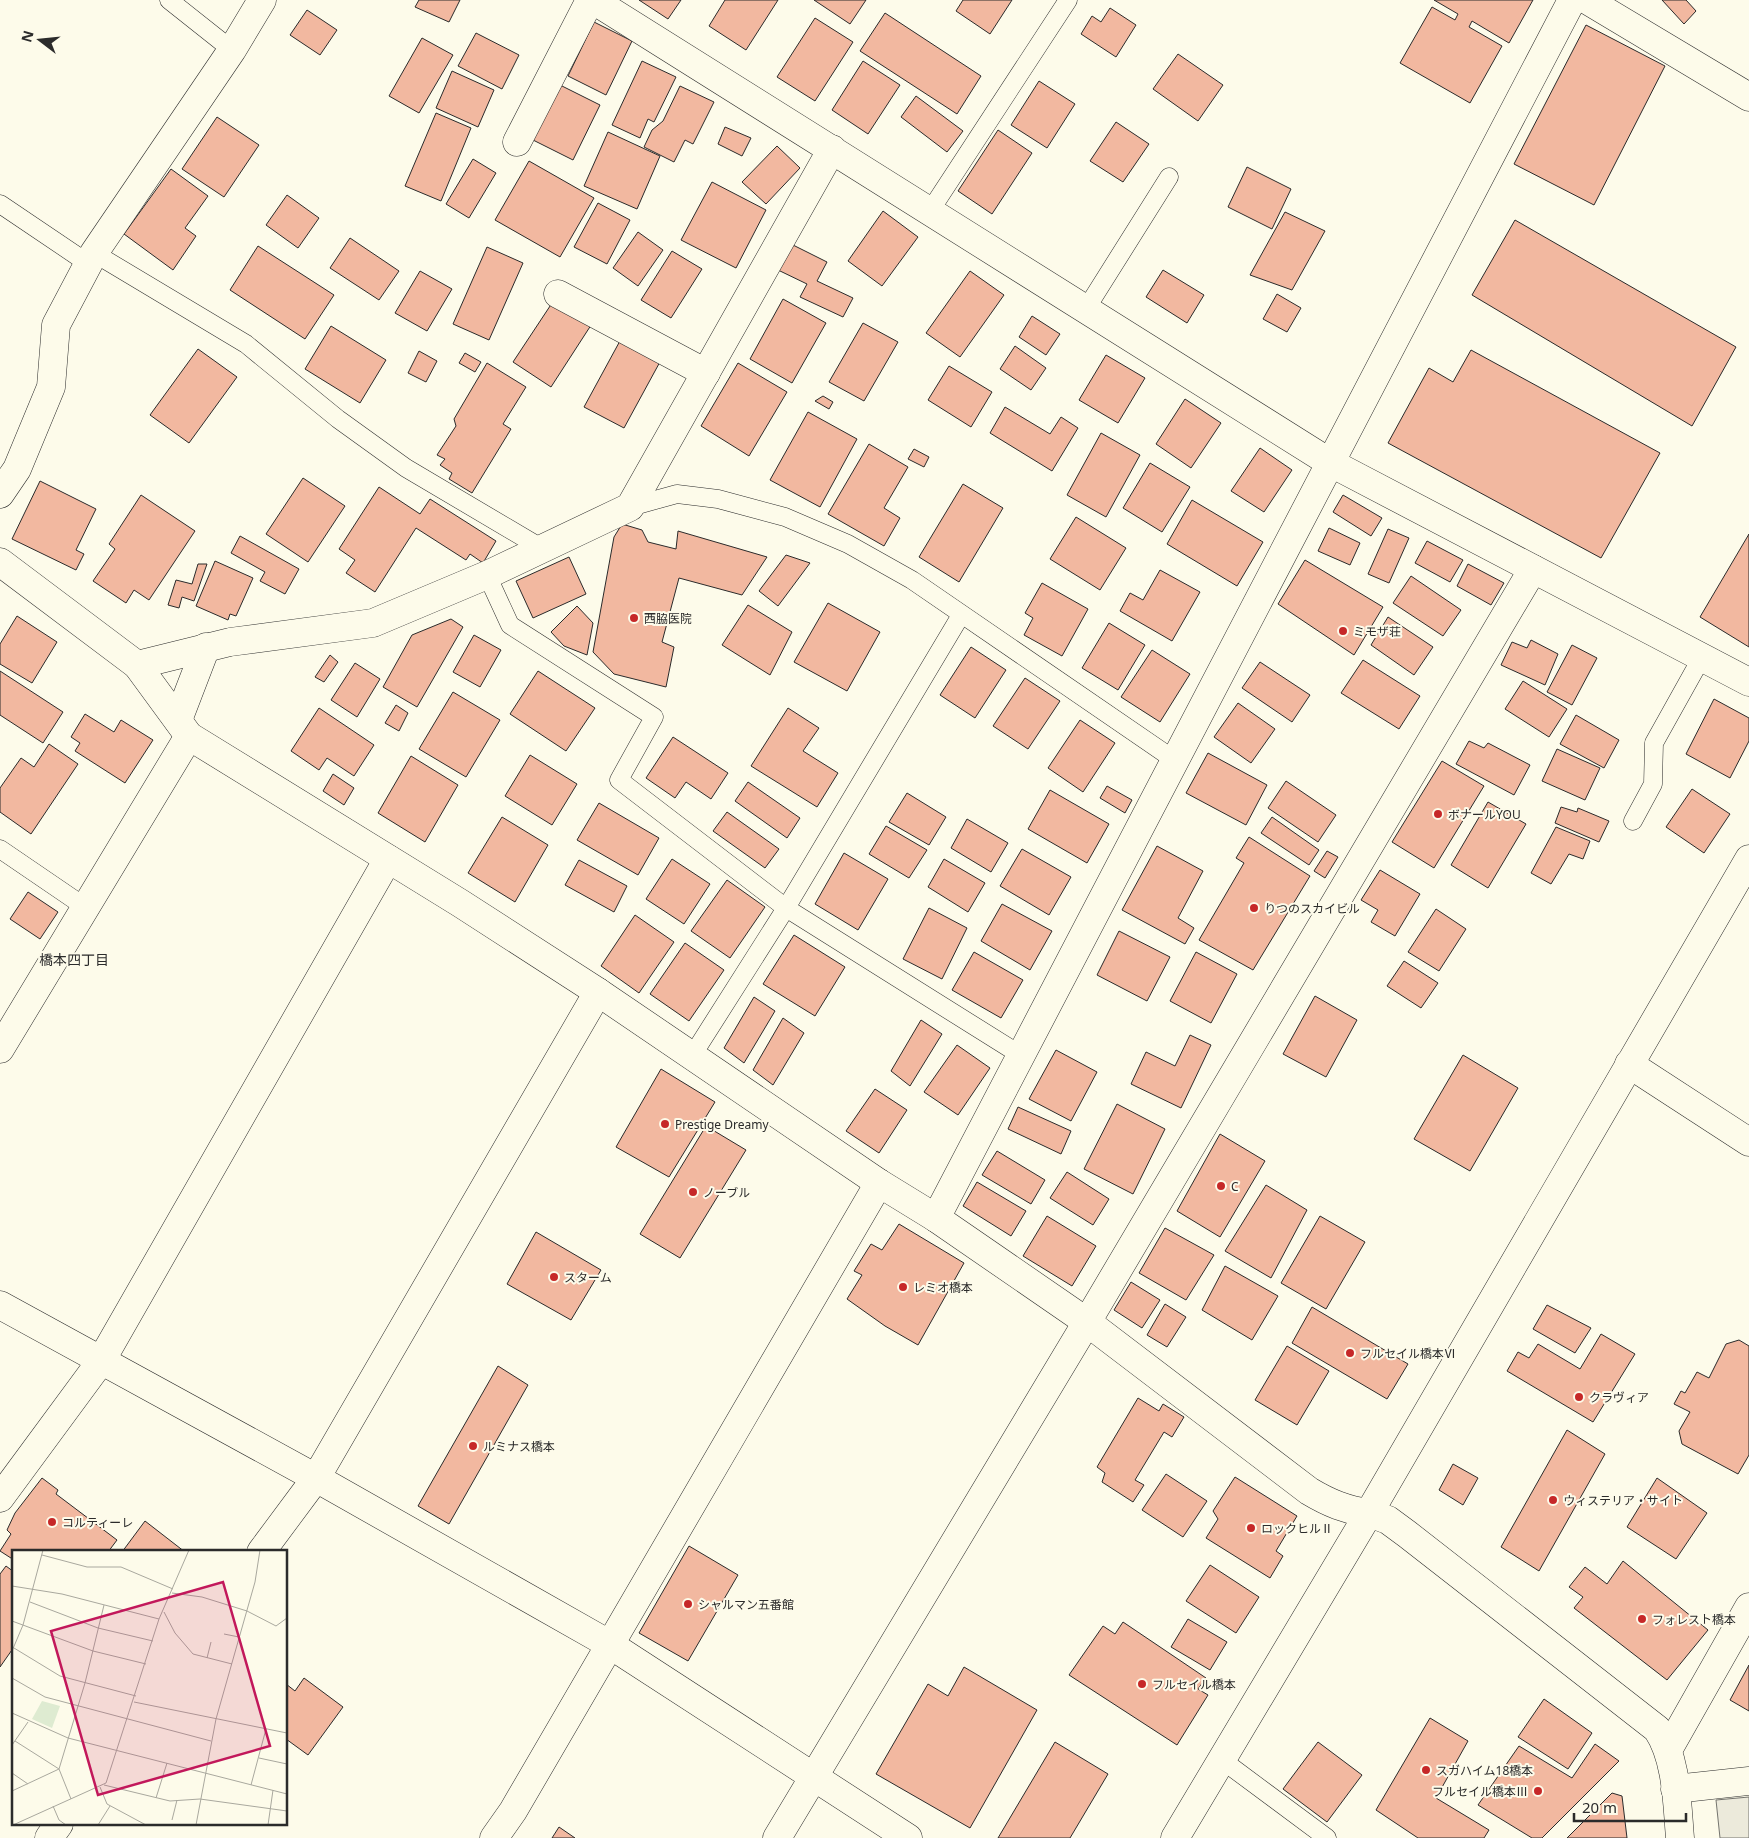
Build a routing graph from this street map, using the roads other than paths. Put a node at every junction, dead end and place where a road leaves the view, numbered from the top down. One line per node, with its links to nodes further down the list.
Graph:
1 (169, 0): 7 (lane)
2 (262, 0): 7 (street)
3 (1068, 0): 13 (lane)
4 (1572, 0): 18 (street)
5 (1587, 0): 8 (street)
6 (600, 2): 9 (street); 10 (street)
7 (232, 50): 14 (street)
8 (1749, 97)
9 (517, 142)
10 (832, 149): 13 (street); 17 (street)
11 (1169, 177): 16 (lane)
12 (0, 204): 14 (lane)
13 (930, 211): 16 (street)
14 (92, 259): 19 (street); 21 (lane)
15 (558, 294): 17 (street)
16 (1086, 309): 18 (street)
17 (706, 373): 20 (street)
18 (1330, 462): 23 (street); 31 (street)
19 (0, 494)
20 (630, 507): 21 (street); 25 (lane)
21 (543, 549): 24 (street)
22 (0, 562): 28 (street)
23 (1532, 569): 27 (street); 47 (street)
24 (487, 576): 26 (street); 37 (lane)
25 (961, 615): 31 (lane); 37 (lane)
26 (206, 648): 28 (street); 30 (street)
27 (1702, 657): 29 (street); 32 (lane)
28 (137, 665): 30 (street)
29 (1749, 682)
30 (184, 728): 34 (street); 36 (street)
31 (1176, 761): 41 (street)
32 (1633, 821)
33 (0, 849): 36 (lane)
34 (388, 859): 38 (street); 48 (street)
35 (1749, 859): 42 (street)
36 (85, 907): 39 (street)
37 (786, 908): 40 (lane); 41 (lane)
38 (598, 992): 40 (street); 49 (street)
39 (0, 1049)
40 (692, 1056): 44 (street)
41 (1022, 1056): 45 (street)
42 (1629, 1064): 43 (street); 51 (street)
43 (1749, 1142)
44 (879, 1183): 45 (street); 54 (street)
45 (936, 1218): 47 (street)
46 (0, 1305): 48 (street)
47 (1087, 1322): 51 (street); 57 (street)
48 (101, 1361): 49 (street); 50 (street)
49 (316, 1478): 52 (street); 54 (street)
50 (0, 1498)
51 (1369, 1512): 55 (street); 56 (street)
52 (262, 1550)
53 (1749, 1607): 55 (street)
54 (609, 1644): 57 (street); 62 (street)
55 (1668, 1750): 59 (street)
56 (1222, 1760): 65 (street); 66 (lane)
57 (813, 1775): 63 (street); 64 (street)
58 (1749, 1781): 59 (street)
59 (1675, 1789): 67 (street)
60 (58, 1826): 61 (street)
61 (49, 1838)
62 (494, 1838)
63 (777, 1838)
64 (908, 1838)
65 (1175, 1838)
66 (1327, 1838)
67 (1680, 1838)

